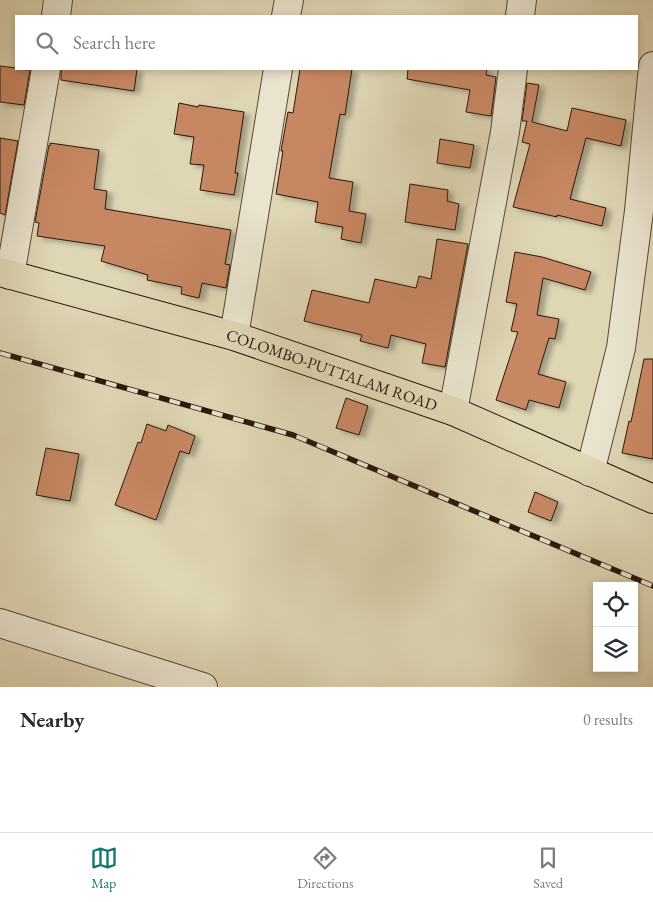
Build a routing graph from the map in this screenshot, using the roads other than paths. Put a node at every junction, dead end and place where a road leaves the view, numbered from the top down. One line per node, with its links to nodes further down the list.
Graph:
1 (58, 0): 4 (street)
2 (289, 0): 5 (street)
3 (522, 0): 6 (street)
4 (56, 15)
5 (286, 15)
6 (520, 15)
7 (653, 66): 11 (street)
8 (46, 70): 12 (street)
9 (278, 70): 13 (street)
10 (513, 70): 14 (street)
11 (646, 211): 15 (street)
12 (5, 274): 13 (highway, COLOMBO-PUTTALAM ROAD)
13 (234, 336): 14 (highway, COLOMBO-PUTTALAM ROAD)
14 (453, 411): 15 (highway, COLOMBO-PUTTALAM ROAD)
15 (590, 472): 16 (highway, COLOMBO-PUTTALAM ROAD)
16 (653, 499)
17 (0, 623): 18 (street)
18 (203, 687)

